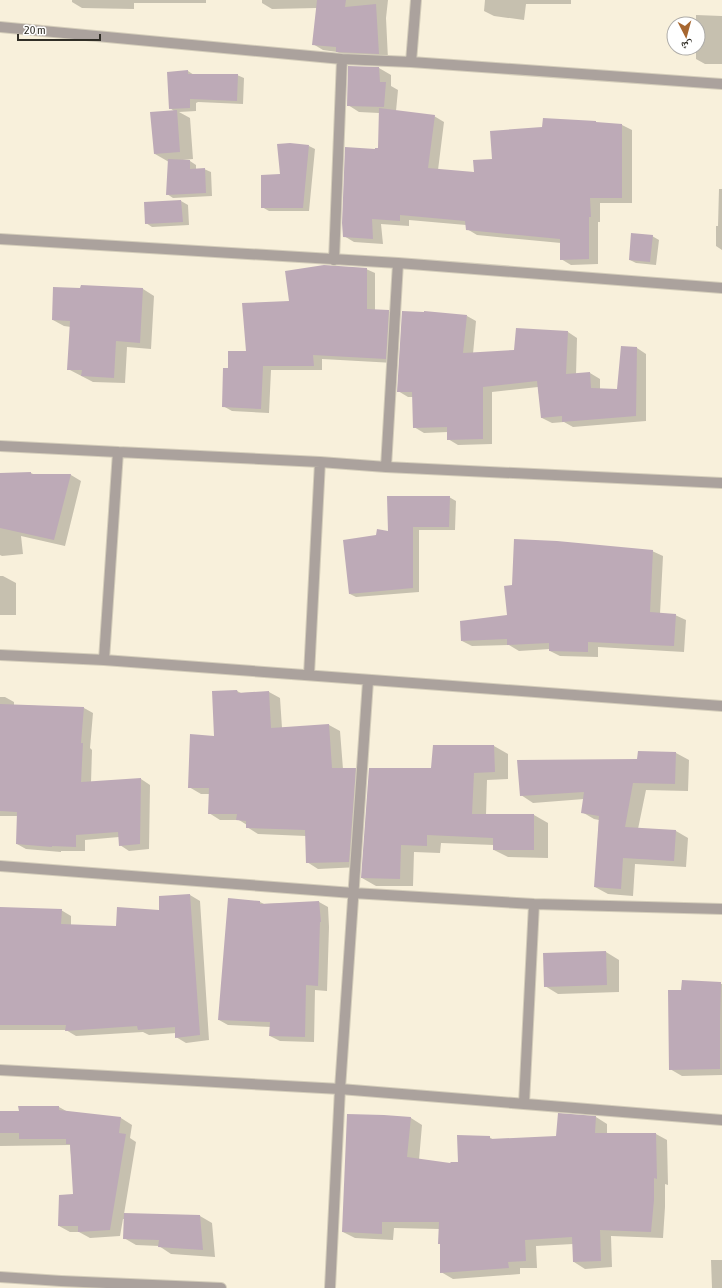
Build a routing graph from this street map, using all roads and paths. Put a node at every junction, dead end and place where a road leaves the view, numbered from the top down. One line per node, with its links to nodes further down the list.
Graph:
1 (416, 0): 4 (street)
2 (0, 27): 3 (street)
3 (342, 59): 4 (street); 7 (street)
4 (411, 62): 5 (street)
5 (722, 84)
6 (0, 239): 7 (street)
7 (334, 260): 8 (street)
8 (398, 263): 9 (street); 13 (street)
9 (722, 288)
10 (0, 446): 11 (street)
11 (118, 452): 12 (street); 16 (street)
12 (320, 462): 13 (street); 17 (street)
13 (386, 467): 14 (street)
14 (722, 483)
15 (0, 655): 16 (street)
16 (104, 660): 17 (street)
17 (309, 676): 18 (street)
18 (368, 681): 19 (street); 21 (street)
19 (722, 706)
20 (0, 866): 21 (street)
21 (353, 893): 22 (street); 25 (street)
22 (534, 904): 23 (street); 26 (street)
23 (722, 909)
24 (0, 1070): 25 (street)
25 (340, 1089): 26 (street); 31 (street)
26 (524, 1104): 27 (street)
27 (722, 1120)
28 (0, 1277): 29 (street)
29 (61, 1285): 30 (street)
30 (221, 1288)
31 (330, 1288)

